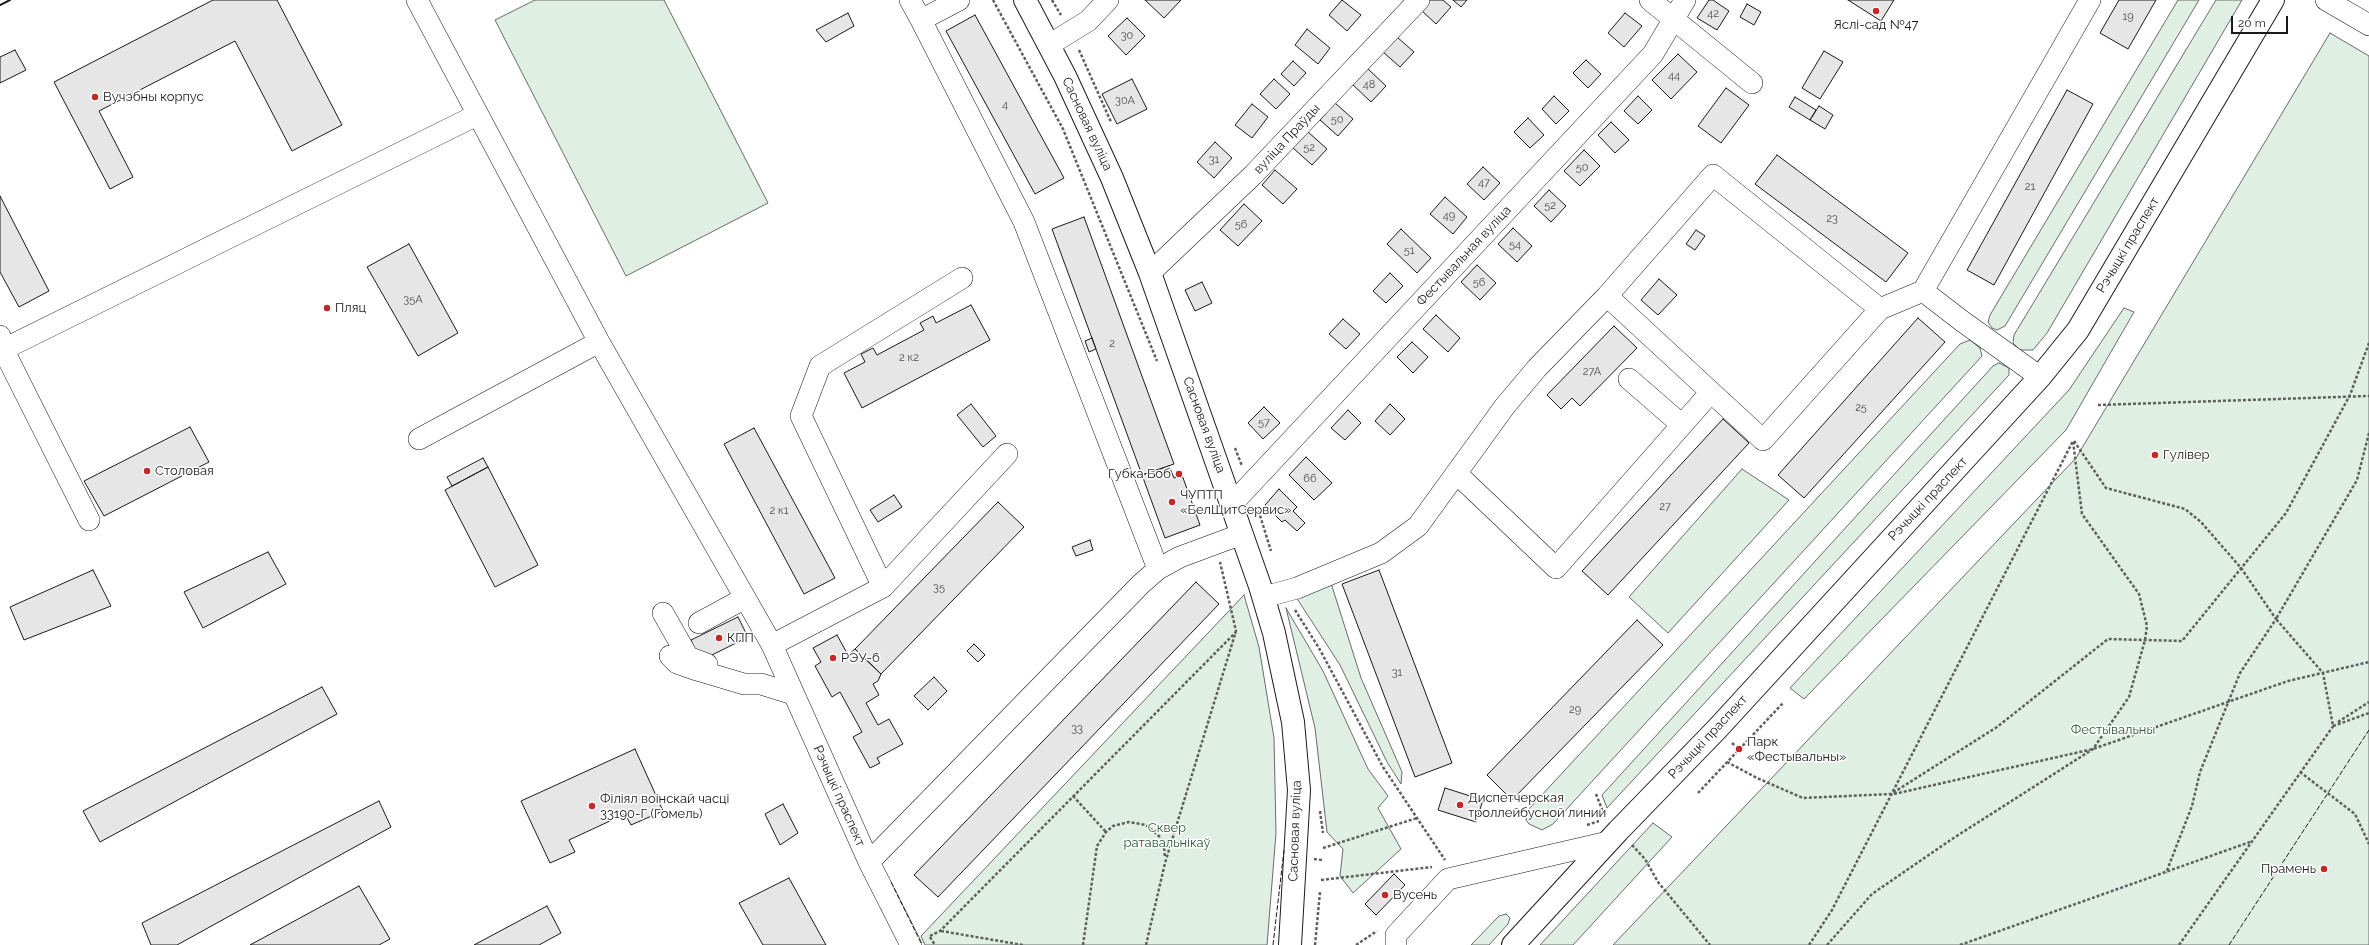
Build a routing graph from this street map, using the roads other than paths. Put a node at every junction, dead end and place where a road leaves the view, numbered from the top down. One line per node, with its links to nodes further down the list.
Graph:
1 (417, 0): 17 (street, Рэчыцкі праспект)
2 (910, 0): 12 (street)
3 (959, 0): 12 (street)
4 (1025, 0): 15 (main road, Сасновая вуліца)
5 (1108, 0): 15 (street)
6 (1419, 0): 18 (street, вуліца Праўды)
7 (1650, 0): 13 (street)
8 (1685, 0): 13 (street, Фестывальная вуліца)
9 (2090, 0): 20 (street)
10 (2273, 0): 25 (main road, Рэчыцкі праспект)
11 (2326, 0): 14 (street)
12 (921, 20): 35 (street)
13 (1675, 20): 16 (street); 32 (street, Фестывальная вуліца)
14 (2369, 25)
15 (1049, 44): 18 (main road, Сасновая вуліца)
16 (1752, 83)
17 (477, 115): 23 (street, Рэчыцкі праспект); 24 (street)
18 (1150, 273): 32 (main road, Сасновая вуліца)
19 (962, 278): 36 (street)
20 (1923, 291): 22 (street); 25 (street)
21 (1607, 296): 22 (street); 27 (street); 31 (street)
22 (1880, 309): 27 (street)
23 (599, 342): 29 (street); 38 (street, Рэчыцкі праспект)
24 (1, 345): 33 (street)
25 (2040, 377): 45 (main road, Рэчыцкі праспект)
26 (1629, 379): 28 (street)
27 (1711, 392): 28 (street)
28 (1682, 425): 31 (street)
29 (419, 439)
30 (1007, 454): 36 (street)
31 (1456, 473): 37 (street)
32 (1232, 504): 34 (main road, Сасновая вуліца)
33 (89, 520)
34 (1234, 537): 35 (street); 37 (main road, Сасновая вуліца)
35 (1158, 570): 46 (street)
36 (883, 587): 41 (street)
37 (1272, 595): 48 (main road, Сасновая вуліца)
38 (745, 598): 40 (street); 41 (street, Рэчыцкі праспект)
39 (663, 613): 43 (street)
40 (698, 624)
41 (772, 645): 44 (street, Рэчыцкі праспект)
42 (670, 656): 43 (street)
43 (761, 684): 44 (street)
44 (794, 694): 46 (street, Рэчыцкі праспект)
45 (1608, 842): 49 (street); 50 (main road, Рэчыцкі праспект)
46 (869, 862): 47 (street, Рэчыцкі праспект)
47 (911, 945)
48 (1290, 945)
49 (1396, 945)
50 (1513, 945)

